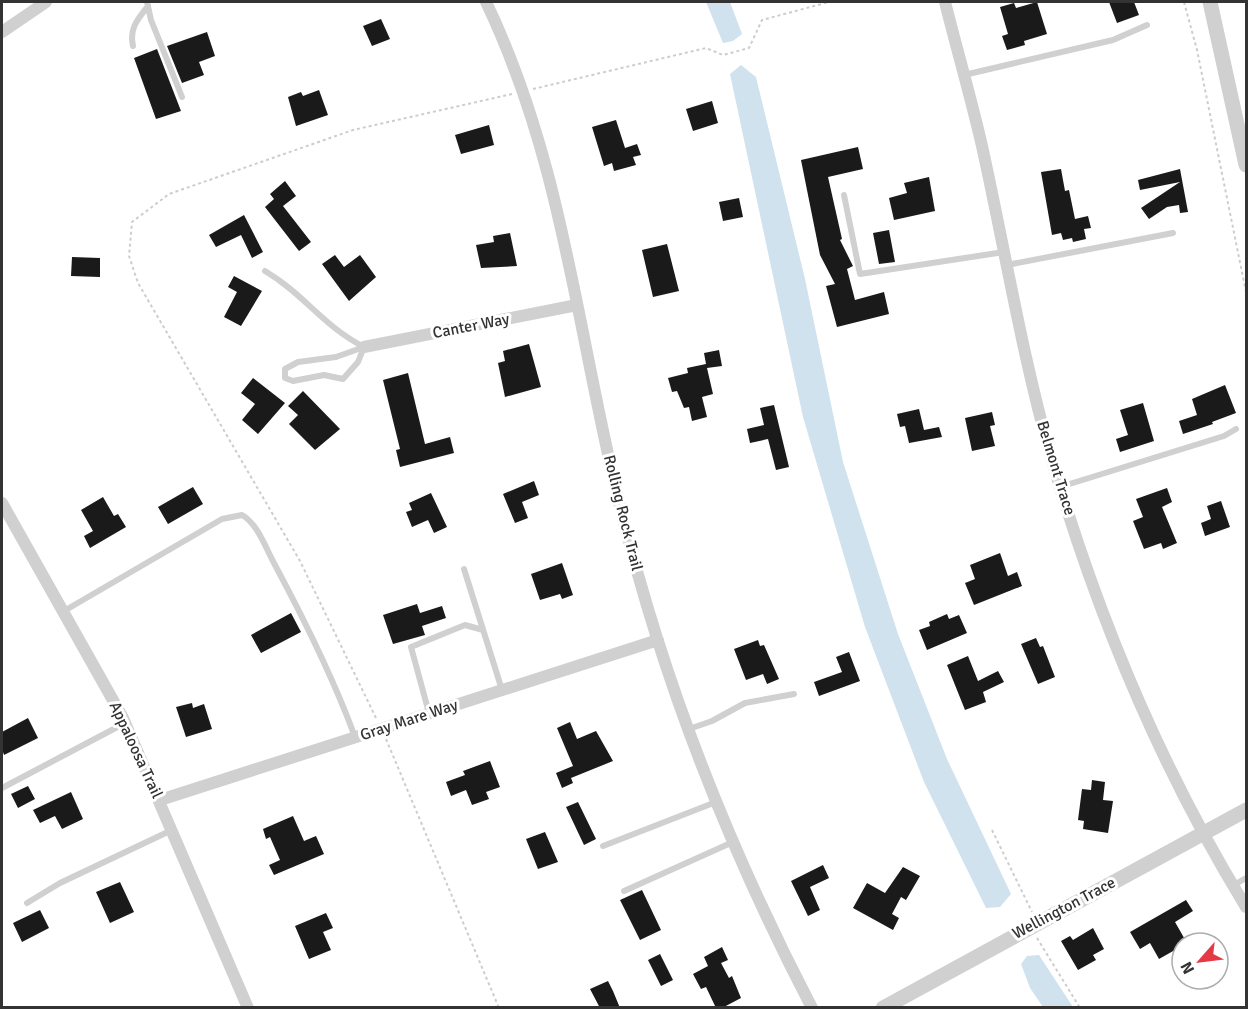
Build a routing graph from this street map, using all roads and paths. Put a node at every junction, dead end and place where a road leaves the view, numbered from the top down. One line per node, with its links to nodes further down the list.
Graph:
1 (46, 2): 9 (street)
2 (486, 2): 12 (street, Rolling Rock Trail)
3 (829, 2): 12 (path)
4 (945, 2): 11 (street, Belmont Trace)
5 (1184, 2): 20 (path)
6 (1210, 2): 14 (street)
7 (148, 4): 10 (lane); 13 (lane)
8 (1147, 25): 11 (lane)
9 (2, 32)
10 (134, 46)
11 (964, 75): 17 (street, Belmont Trace)
12 (524, 92): 21 (street, Rolling Rock Trail); 34 (path)
13 (182, 97)
14 (1246, 165)
15 (844, 195): 17 (lane)
16 (1173, 234): 18 (lane)
17 (1004, 252): 18 (street, Belmont Trace)
18 (1006, 265): 24 (street, Belmont Trace)
19 (265, 271): 22 (lane)
20 (1246, 292)
21 (577, 305): 22 (street, Canter Way); 29 (street, Rolling Rock Trail)
22 (364, 347): 22 (lane)
23 (1236, 429): 24 (lane)
24 (1060, 487): 43 (street, Belmont Trace)
25 (2, 503): 27 (street, Appaloosa Trail)
26 (464, 569): 28 (lane)
27 (64, 611): 33 (street, Appaloosa Trail); 36 (lane)
28 (483, 630): 30 (lane); 32 (lane)
29 (658, 640): 30 (street, Gray Mare Way); 35 (street, Rolling Rock Trail)
30 (502, 690): 32 (street, Gray Mare Way)
31 (794, 694): 35 (lane)
32 (429, 713): 34 (street, Gray Mare Way)
33 (125, 723): 37 (lane); 38 (street, Appaloosa Trail)
34 (382, 729): 36 (street, Gray Mare Way); 53 (path)
35 (689, 729): 39 (street, Rolling Rock Trail)
36 (356, 737): 38 (street, Gray Mare Way)
37 (2, 788)
38 (160, 800): 41 (street, Appaloosa Trail)
39 (717, 801): 44 (street, Rolling Rock Trail); 45 (lane)
40 (1246, 810): 43 (street, Wellington Trace)
41 (173, 830): 49 (lane); 52 (street, Appaloosa Trail)
42 (993, 830): 51 (path)
43 (1204, 833): 47 (street, Belmont Trace); 51 (street, Wellington Trace)
44 (734, 842): 48 (lane); 54 (street, Rolling Rock Trail)
45 (603, 846)
46 (1246, 878): 47 (lane)
47 (1234, 885): 50 (street, Belmont Trace)
48 (624, 891)
49 (27, 903)
50 (1246, 907)
51 (1037, 930): 55 (street, Wellington Trace); 56 (path)
52 (248, 1008)
53 (499, 1008)
54 (812, 1008)
55 (883, 1008)
56 (1080, 1008)

